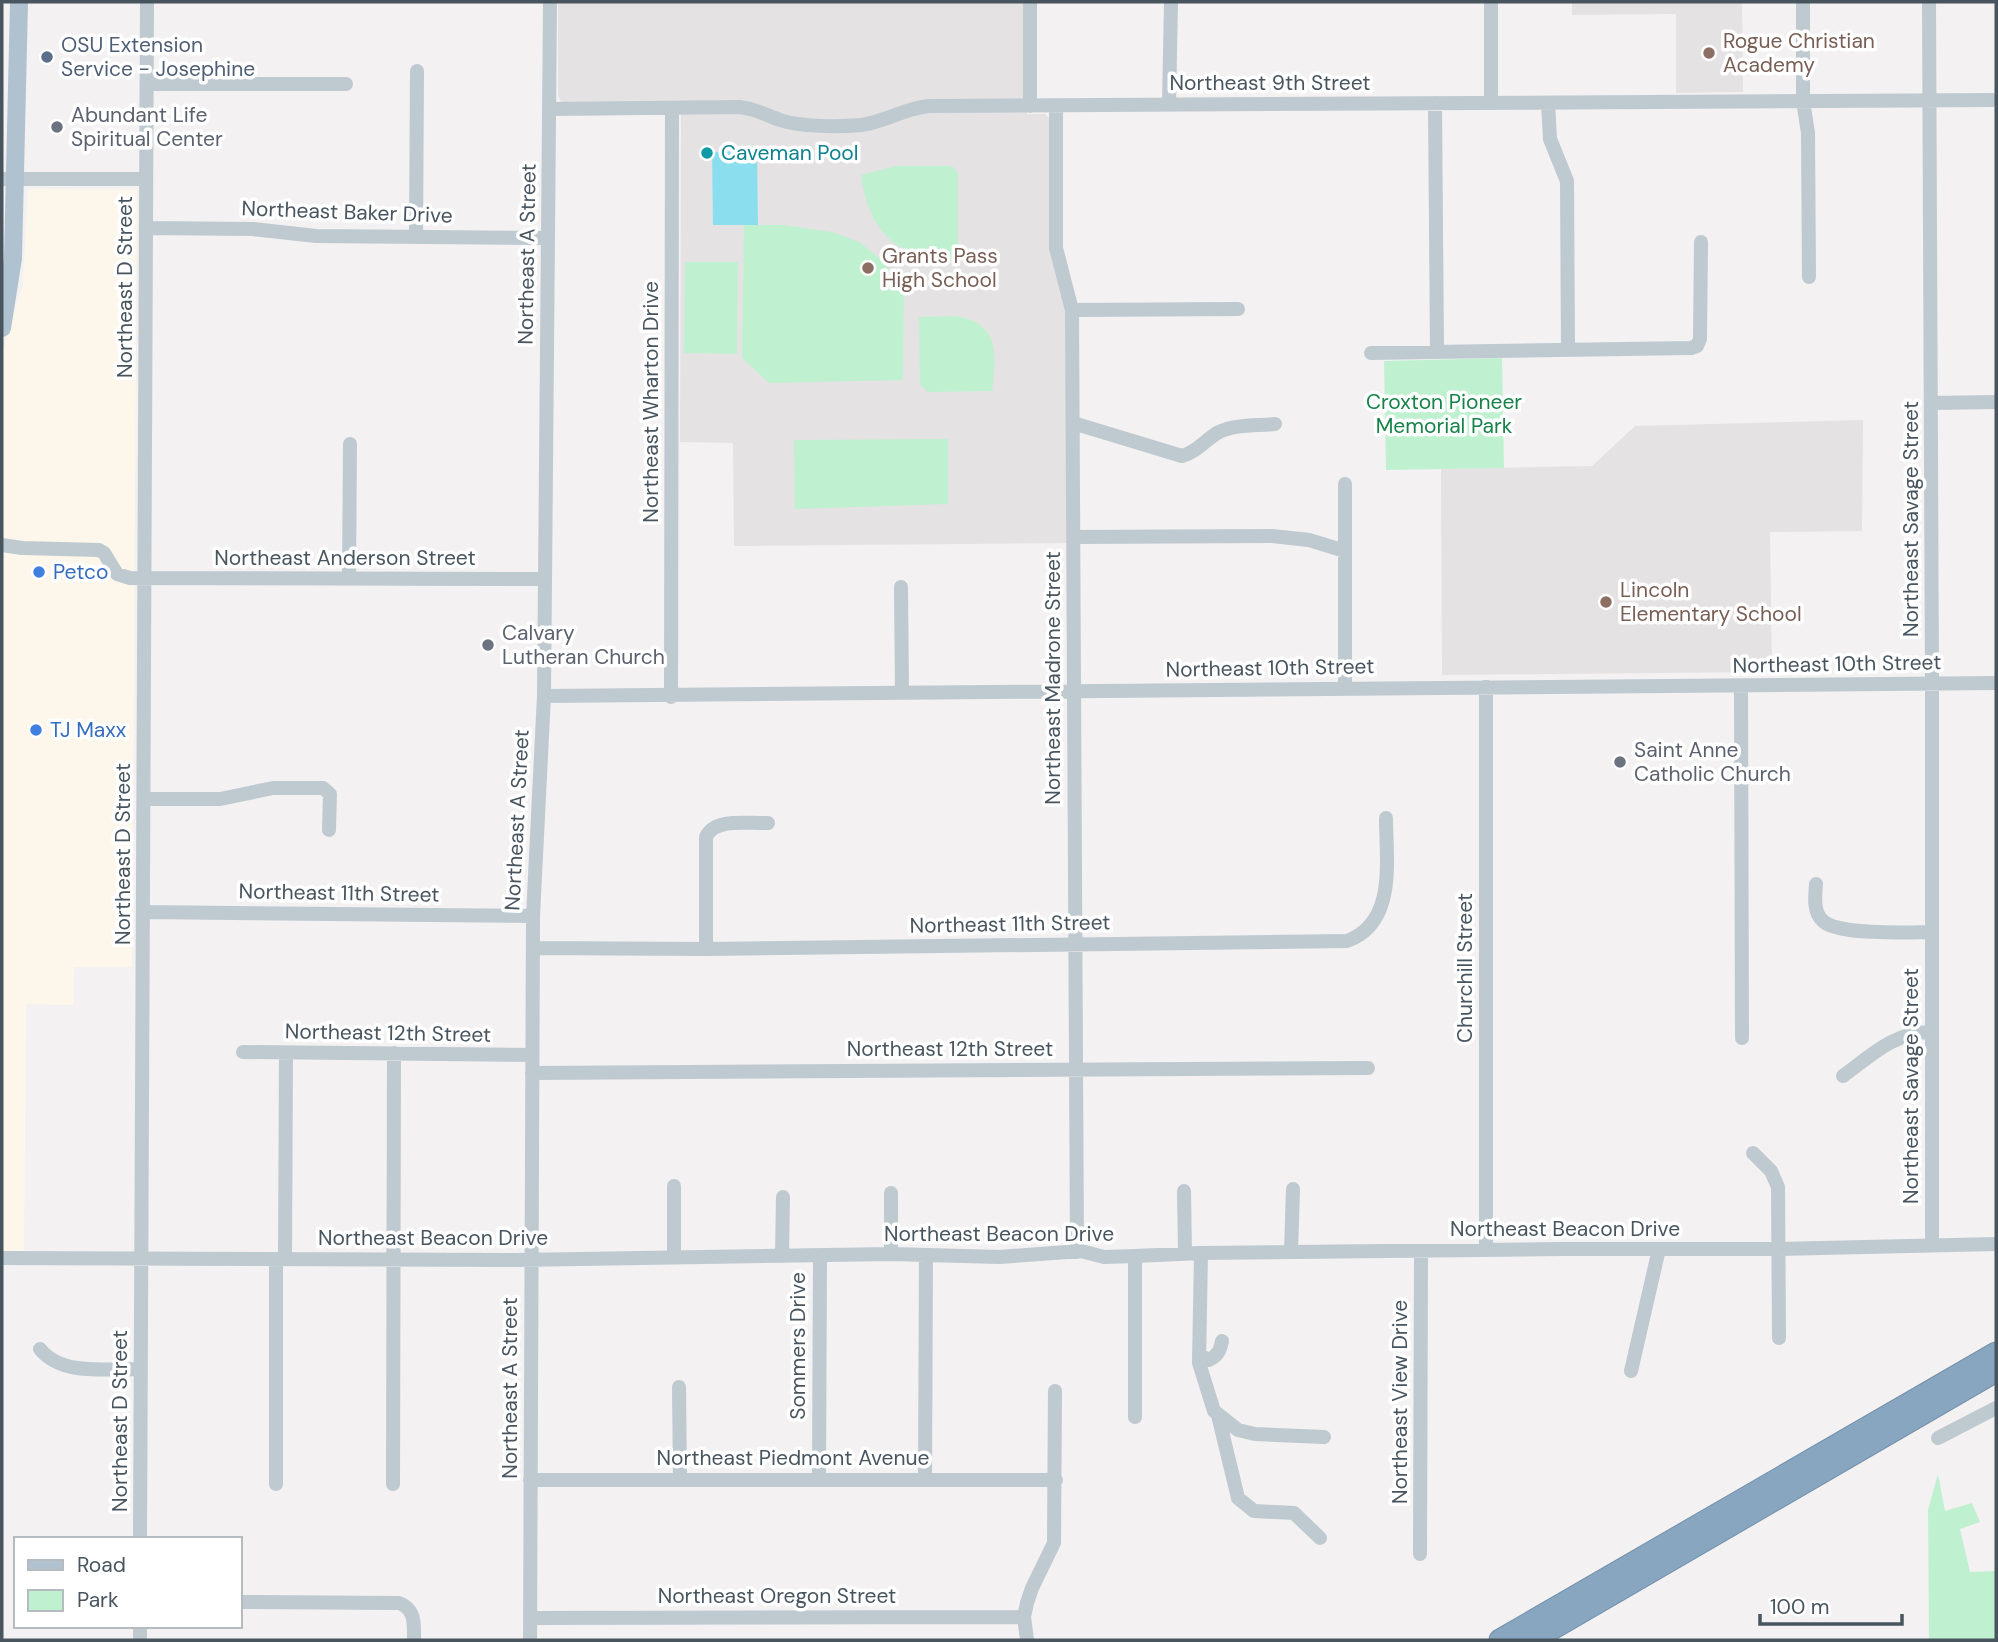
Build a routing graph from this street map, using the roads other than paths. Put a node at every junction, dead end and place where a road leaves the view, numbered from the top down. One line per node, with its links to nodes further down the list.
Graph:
1 (19, 2): 23 (main road)
2 (147, 2): 11 (street, Northeast D Street)
3 (550, 2): 22 (street, Northeast A Street)
4 (1030, 2): 19 (street)
5 (1171, 2): 18 (street)
6 (1491, 2): 16 (street)
7 (1803, 2): 14 (street)
8 (1929, 2): 12 (street, Northeast Savage Street)
9 (417, 71): 26 (street)
10 (346, 84): 11 (street)
11 (147, 85): 24 (street, Northeast D Street)
12 (1929, 100): 13 (street, Northeast 9th Street); 14 (street, Northeast 9th Street); 37 (street, Northeast Savage Street)
13 (1996, 100)
14 (1803, 101): 17 (street, Northeast 9th Street); 29 (street)
15 (1434, 103): 16 (street, Northeast 9th Street); 18 (street, Northeast 9th Street); 34 (street)
16 (1491, 103): 17 (street, Northeast 9th Street)
17 (1548, 103): 33 (street)
18 (1169, 105): 20 (street, Northeast 9th Street)
19 (1030, 106): 20 (street, Northeast 9th Street); 21 (street, Northeast 9th Street)
20 (1056, 106): 31 (street, Northeast Madrone Street)
21 (672, 108): 22 (street, Northeast 9th Street); 57 (street, Northeast Wharton Drive)
22 (549, 109): 27 (street, Northeast A Street)
23 (9, 179): 24 (street); 32 (main road)
24 (146, 179): 25 (street, Northeast D Street)
25 (146, 228): 26 (street, Northeast Baker Drive); 45 (street, Northeast D Street)
26 (416, 237): 27 (street, Northeast Baker Drive)
27 (547, 238): 47 (street, Northeast A Street)
28 (1701, 242): 33 (street)
29 (1809, 277)
30 (1238, 309): 31 (street)
31 (1072, 310): 38 (street, Northeast Madrone Street)
32 (2, 328)
33 (1568, 350): 34 (street)
34 (1437, 352): 35 (street)
35 (1371, 353)
36 (1996, 402): 37 (street)
37 (1931, 403): 50 (street, Northeast Savage Street)
38 (1073, 423): 39 (street); 42 (street, Northeast Madrone Street)
39 (1275, 424)
40 (350, 444): 46 (street)
41 (1345, 484): 44 (street)
42 (1074, 537): 44 (street); 54 (street, Northeast Madrone Street)
43 (2, 545): 45 (street, Northeast Anderson Street)
44 (1345, 551): 53 (street)
45 (145, 578): 46 (street, Northeast Anderson Street); 58 (street, Northeast D Street)
46 (349, 578): 47 (street, Northeast Anderson Street)
47 (545, 579): 56 (street, Northeast A Street)
48 (901, 587): 55 (street)
49 (1996, 683): 50 (street, Northeast 10th Street)
50 (1932, 684): 51 (street, Northeast 10th Street); 65 (street, Northeast Savage Street)
51 (1741, 685): 52 (street, Northeast 10th Street); 70 (street)
52 (1486, 687): 53 (street, Northeast 10th Street); 87 (street, Churchill Street)
53 (1345, 688): 54 (street, Northeast 10th Street)
54 (1074, 692): 55 (street, Northeast 10th Street); 66 (street, Northeast Madrone Street)
55 (902, 693): 57 (street, Northeast 10th Street)
56 (544, 696): 57 (street, Northeast 10th Street); 64 (street, Northeast A Street)
57 (671, 697)
58 (144, 799): 61 (street); 63 (street, Northeast D Street)
59 (1387, 818): 66 (street, Northeast 11th Street)
60 (768, 823): 68 (street)
61 (329, 830)
62 (1816, 884): 65 (street)
63 (144, 912): 64 (street, Northeast 11th Street); 102 (street, Northeast D Street)
64 (533, 916): 67 (street, Northeast A Street)
65 (1932, 932): 69 (street, Northeast Savage Street)
66 (1074, 943): 68 (street, Northeast 11th Street); 76 (street, Northeast Madrone Street)
67 (533, 948): 68 (street, Northeast 11th Street); 74 (street, Northeast A Street)
68 (706, 949)
69 (1932, 1032): 78 (street); 86 (street, Northeast Savage Street)
70 (1742, 1038)
71 (243, 1052): 72 (street, Northeast 12th Street)
72 (286, 1053): 73 (street, Northeast 12th Street); 103 (street)
73 (394, 1053): 74 (street, Northeast 12th Street); 105 (street)
74 (532, 1055): 77 (street, Northeast A Street)
75 (1368, 1068): 76 (street, Northeast 12th Street)
76 (1074, 1069): 77 (street, Northeast 12th Street); 91 (street, Northeast Madrone Street)
77 (532, 1073): 104 (street, Northeast A Street)
78 (1843, 1076)
79 (1753, 1153): 89 (street)
80 (674, 1186): 98 (street)
81 (1293, 1189): 92 (street)
82 (1184, 1191): 93 (street)
83 (891, 1193): 95 (street)
84 (782, 1196): 99 (street)
85 (1996, 1244): 86 (street, Northeast Beacon Drive)
86 (1931, 1245): 89 (street, Northeast Beacon Drive)
87 (1486, 1250): 88 (street, Northeast Beacon Drive); 90 (street, Northeast Beacon Drive)
88 (1659, 1250): 89 (street, Northeast Beacon Drive); 112 (street)
89 (1779, 1250): 106 (street)
90 (1421, 1251): 92 (street, Northeast Beacon Drive); 130 (street, Northeast View Drive)
91 (1077, 1252): 97 (street, Northeast Beacon Drive); 100 (street, Northeast Beacon Drive)
92 (1291, 1252): 94 (street, Northeast Beacon Drive)
93 (1185, 1253): 94 (street, Northeast Beacon Drive); 100 (street, Northeast Beacon Drive)
94 (1201, 1253): 110 (street)
95 (891, 1254): 96 (street, Northeast Beacon Drive); 97 (street, Northeast Beacon Drive)
96 (820, 1255): 99 (street, Northeast Beacon Drive); 122 (street, Sommers Drive)
97 (926, 1255): 123 (street)
98 (674, 1256): 99 (street, Northeast Beacon Drive); 104 (street, Northeast Beacon Drive)
99 (782, 1256)
100 (1135, 1256): 118 (street)
101 (2, 1258): 102 (street, Northeast Beacon Drive)
102 (141, 1259): 103 (street, Northeast Beacon Drive); 111 (street, Northeast D Street)
103 (281, 1259): 105 (street, Northeast Beacon Drive); 126 (street)
104 (531, 1259): 105 (street, Northeast Beacon Drive); 124 (street, Northeast A Street)
105 (393, 1260): 127 (street)
106 (1779, 1338)
107 (1222, 1341): 110 (street)
108 (40, 1349): 111 (street)
109 (1996, 1353): 137 (highway)
110 (1199, 1355): 117 (street)
111 (141, 1368): 128 (street, Northeast D Street)
112 (1631, 1371)
113 (1996, 1371): 138 (highway)
114 (679, 1387): 121 (street)
115 (1055, 1391): 125 (street)
116 (1996, 1408): 120 (street)
117 (1219, 1415): 119 (street); 129 (street)
118 (1135, 1417)
119 (1324, 1437)
120 (1938, 1438)
121 (680, 1478): 122 (street, Northeast Piedmont Avenue); 124 (street, Northeast Piedmont Avenue)
122 (819, 1479): 123 (street, Northeast Piedmont Avenue)
123 (925, 1479): 125 (street, Northeast Piedmont Avenue)
124 (530, 1480): 133 (street, Northeast A Street)
125 (1056, 1480): 132 (street)
126 (276, 1484)
127 (393, 1484)
128 (140, 1537)
129 (1320, 1538)
130 (1420, 1554)
131 (242, 1602): 134 (street)
132 (1024, 1617): 133 (street, Northeast Oregon Street); 136 (street)
133 (530, 1618): 135 (street, Northeast A Street)
134 (414, 1640)
135 (530, 1640)
136 (1027, 1640)
137 (1500, 1640)
138 (1533, 1640)

